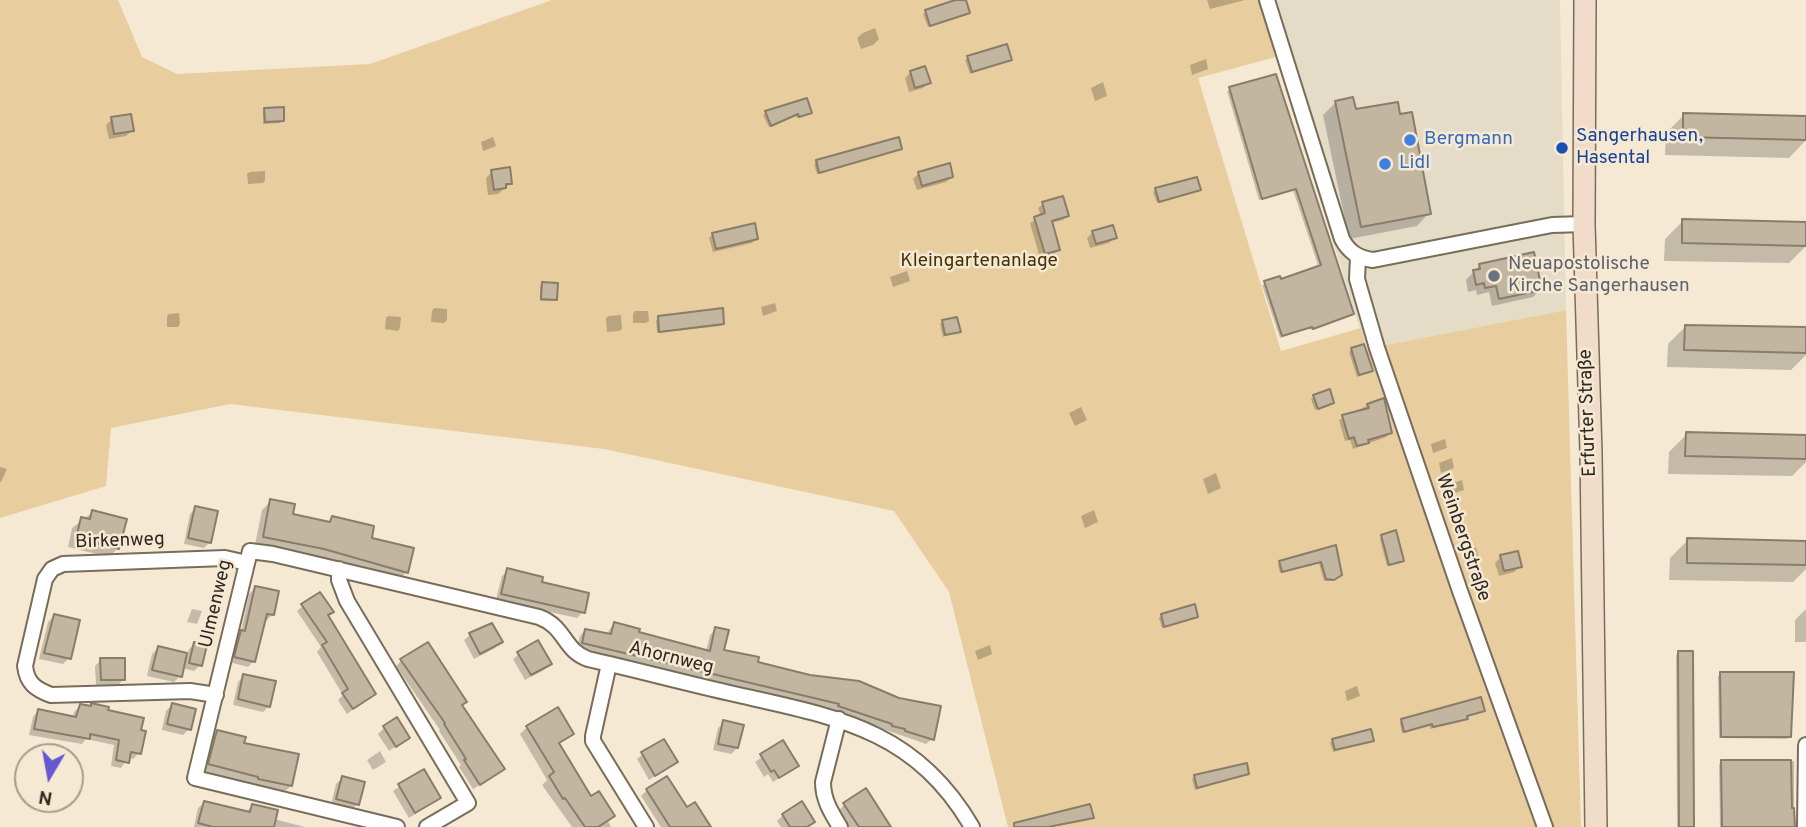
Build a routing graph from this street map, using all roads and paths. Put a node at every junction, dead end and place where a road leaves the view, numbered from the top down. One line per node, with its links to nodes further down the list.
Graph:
1 (1267, 0): 4 (street)
2 (1585, 0): 3 (main road, Erfurter Straße)
3 (1584, 224): 4 (street); 17 (main road, Erfurter Straße)
4 (1358, 257): 16 (street, Weinbergstraße)
5 (247, 563): 6 (street, Ulmenweg); 8 (street, Ulmenweg); 8 (street, Birkenweg)
6 (339, 569): 7 (street, Ahornweg); 12 (street)
7 (609, 664): 9 (street, Ahornweg); 13 (street)
8 (216, 695): 11 (street, Ulmenweg)
9 (839, 719): 14 (street); 15 (street, Ahornweg)
10 (1806, 744): 18 (street)
11 (397, 827)
12 (427, 827)
13 (646, 827)
14 (841, 827)
15 (972, 827)
16 (1545, 827)
17 (1596, 827)
18 (1805, 827)

